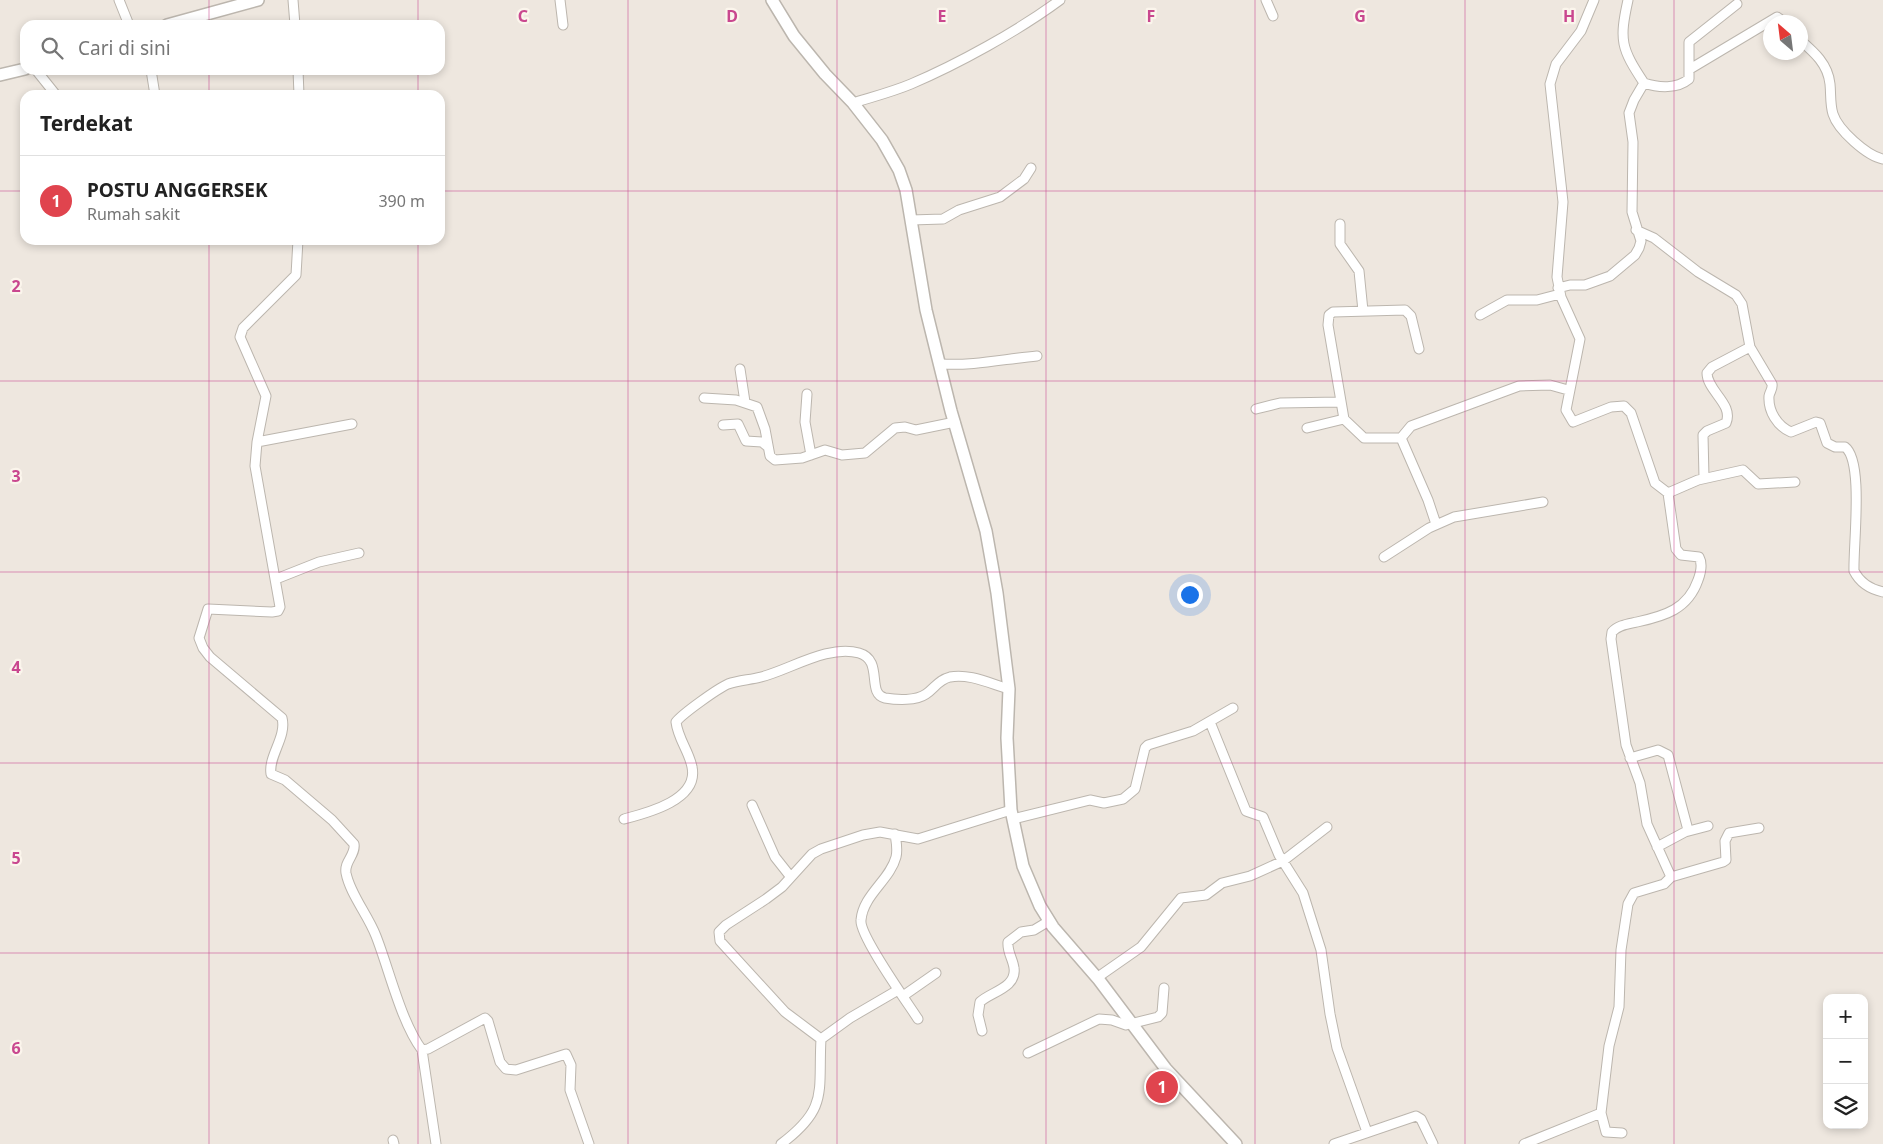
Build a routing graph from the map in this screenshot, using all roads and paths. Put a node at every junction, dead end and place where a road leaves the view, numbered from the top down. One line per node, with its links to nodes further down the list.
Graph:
1 (119, 0): 13 (street)
2 (258, 0): 10 (street)
3 (293, 0): 15 (street)
4 (560, 0): 16 (street)
5 (772, 0): 29 (street)
6 (1060, 0): 29 (street)
7 (1266, 0): 12 (street)
8 (1594, 0): 36 (street)
9 (1628, 0): 25 (street)
10 (229, 3): 14 (street)
11 (1737, 4): 19 (street)
12 (1273, 16)
13 (128, 20)
14 (181, 20)
15 (295, 20)
16 (563, 25)
17 (1763, 25): 19 (street)
18 (1808, 46): 30 (street)
19 (1690, 69): 25 (street)
20 (20, 70): 24 (street)
21 (40, 75): 26 (street)
22 (151, 75): 27 (street)
23 (298, 75): 28 (street)
24 (0, 76)
25 (1644, 83): 34 (street)
26 (52, 90)
27 (154, 90)
28 (299, 90)
29 (852, 103): 32 (street)
30 (1883, 159)
31 (1031, 168): 32 (street)
32 (911, 220): 42 (street)
33 (1340, 224): 37 (street)
34 (1636, 230): 36 (street); 39 (street)
35 (298, 245): 56 (street)
36 (1559, 291): 38 (street); 44 (street)
37 (1363, 311): 40 (street); 48 (street)
38 (1480, 315)
39 (1750, 347): 59 (street); 67 (street)
40 (1419, 349)
41 (1037, 356): 42 (street)
42 (941, 364): 51 (street)
43 (740, 369): 47 (street)
44 (1568, 390): 55 (street); 61 (street)
45 (807, 394): 58 (street)
46 (704, 398): 47 (street)
47 (745, 402): 57 (street)
48 (1340, 402): 49 (street); 50 (street)
49 (1256, 409)
50 (1344, 419): 54 (street); 55 (street)
51 (955, 422): 58 (street); 68 (street)
52 (352, 424): 56 (street)
53 (723, 425): 57 (street)
54 (1308, 428)
55 (1401, 438): 63 (street)
56 (257, 442): 66 (street)
57 (768, 447): 58 (street)
58 (812, 455)
59 (1704, 478): 60 (street); 61 (street)
60 (1795, 482)
61 (1668, 493): 71 (street)
62 (1544, 502): 63 (street)
63 (1436, 524): 65 (street)
64 (359, 553): 66 (street)
65 (1384, 557)
66 (276, 579): 93 (street)
67 (1883, 592)
68 (1009, 689): 73 (street); 74 (street)
69 (1233, 708): 70 (street)
70 (1210, 722): 73 (street); 81 (street)
71 (1630, 758): 78 (street); 80 (street)
72 (752, 805): 82 (street)
73 (1012, 814): 79 (street); 84 (street)
74 (624, 819)
75 (1708, 826): 78 (street)
76 (1327, 827): 81 (street)
77 (1759, 828): 83 (street)
78 (1688, 830): 80 (street)
79 (895, 834): 82 (street); 88 (street)
80 (1657, 846): 83 (street)
81 (1283, 861): 86 (street); 96 (street)
82 (790, 876): 92 (street)
83 (1671, 877): 95 (street)
84 (1050, 921): 86 (street); 91 (street)
85 (936, 973): 88 (street)
86 (1098, 978): 90 (street)
87 (1164, 988): 90 (street)
88 (900, 993): 89 (street); 92 (street)
89 (918, 1019)
90 (1133, 1023): 94 (street); 102 (street)
91 (982, 1031)
92 (821, 1040): 101 (street)
93 (422, 1050): 99 (street); 100 (street)
94 (1028, 1053)
95 (1601, 1113): 97 (street); 98 (street)
96 (1367, 1132): 103 (street); 104 (street)
97 (1622, 1132)
98 (1550, 1140): 105 (street)
99 (436, 1144)
100 (589, 1144)
101 (781, 1144)
102 (1236, 1144)
103 (1334, 1144)
104 (1433, 1144)
105 (1524, 1144)

